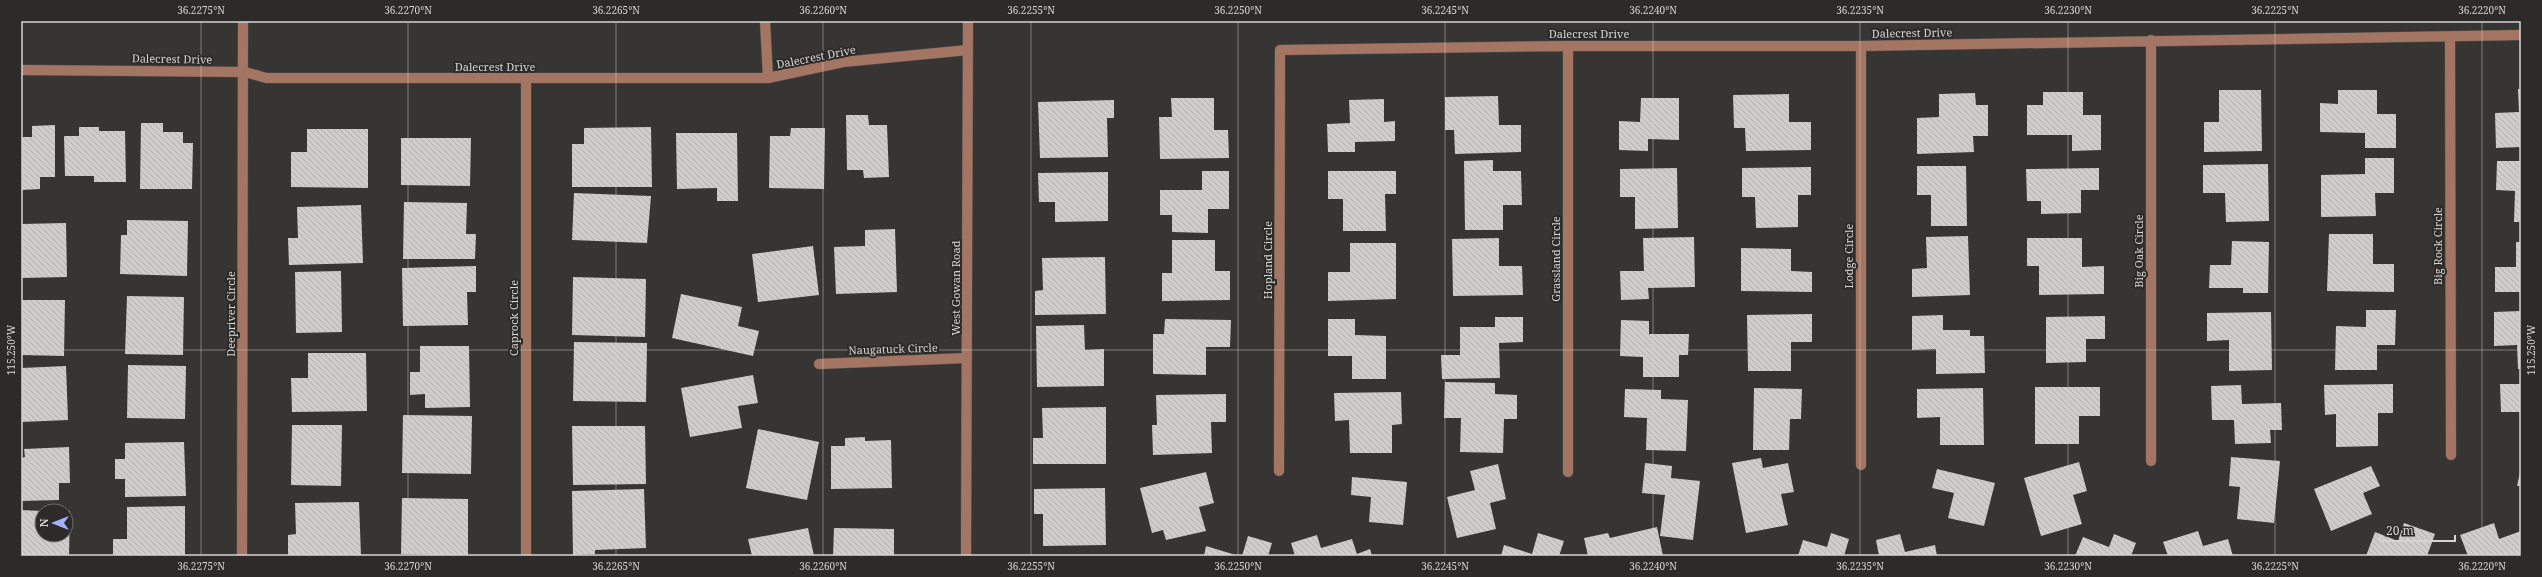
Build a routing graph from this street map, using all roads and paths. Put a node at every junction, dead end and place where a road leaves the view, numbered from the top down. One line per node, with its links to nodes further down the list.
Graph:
1 (244, 21): 12 (street, Deepriver Circle)
2 (764, 21): 13 (street)
3 (968, 21): 9 (street, West Gowan Road)
4 (2521, 35): 5 (street, Dalecrest Drive)
5 (2450, 37): 6 (street, Dalecrest Drive); 17 (street, Big Rock Circle)
6 (2151, 40): 8 (street, Dalecrest Drive); 18 (street, Big Oak Circle)
7 (1568, 46): 8 (street, Dalecrest Drive); 10 (street, Dalecrest Drive); 21 (street, Grassland Circle)
8 (1861, 46): 19 (street, Lodge Circle)
9 (968, 50): 13 (street, Dalecrest Drive); 15 (street, West Gowan Road)
10 (1280, 50): 20 (street, Hopland Circle)
11 (21, 70): 12 (street, Dalecrest Drive)
12 (245, 72): 14 (street, Dalecrest Drive); 22 (street, Deepriver Circle)
13 (768, 78): 14 (street, Dalecrest Drive)
14 (526, 79): 23 (street, Caprock Circle)
15 (968, 358): 16 (street, Naugatuck Circle); 24 (street, West Gowan Road)
16 (819, 364)
17 (2451, 455)
18 (2151, 461)
19 (1861, 466)
20 (1279, 471)
21 (1568, 472)
22 (242, 556)
23 (526, 556)
24 (966, 556)

